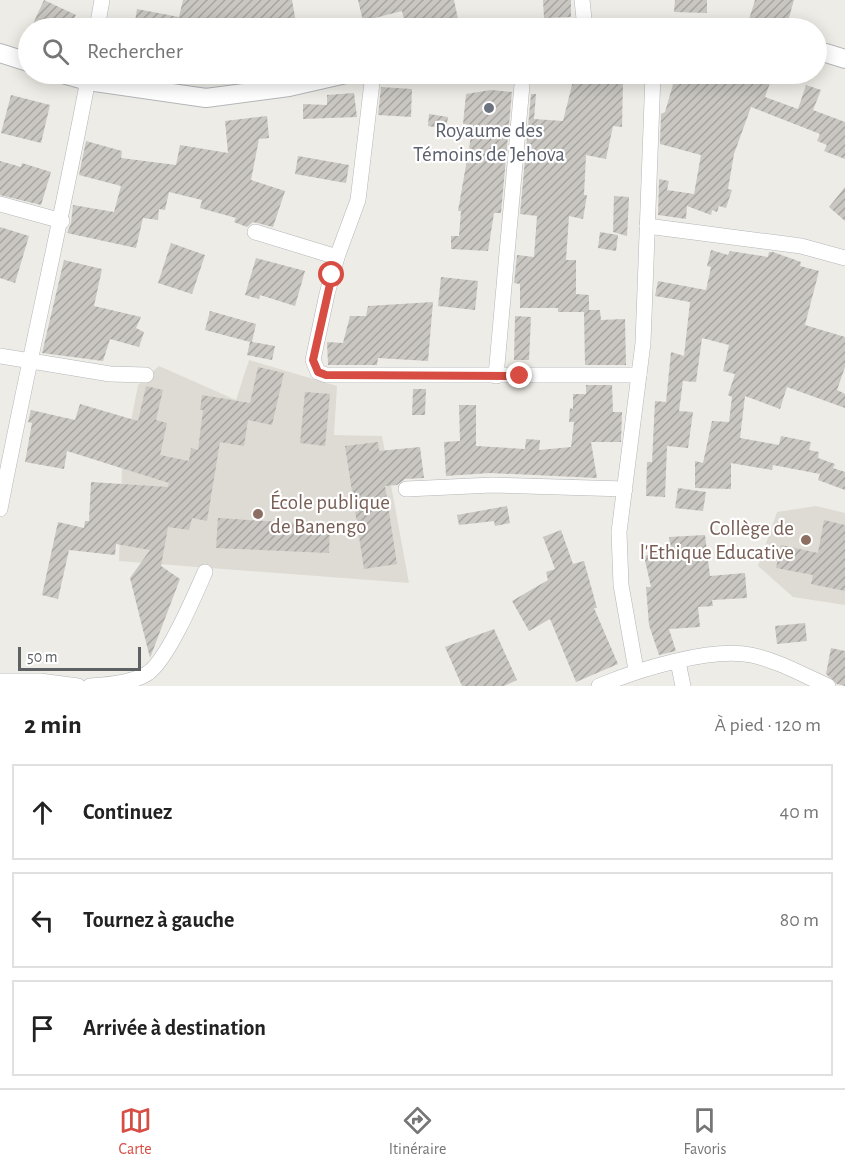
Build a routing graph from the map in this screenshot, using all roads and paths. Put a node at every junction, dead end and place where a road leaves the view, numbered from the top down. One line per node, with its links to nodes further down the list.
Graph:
1 (102, 0): 3 (street)
2 (582, 0): 4 (street)
3 (99, 18)
4 (584, 18)
5 (0, 53): 7 (street)
6 (827, 53): 8 (street)
7 (18, 59)
8 (845, 59)
9 (87, 84): 16 (street)
10 (127, 84): 11 (street)
11 (302, 84)
12 (372, 84): 19 (street)
13 (523, 84): 25 (street)
14 (653, 84): 17 (street)
15 (0, 204): 16 (street)
16 (62, 221): 22 (street)
17 (647, 226): 20 (street); 24 (street)
18 (255, 231): 19 (street)
19 (337, 257): 25 (street)
20 (845, 258)
21 (0, 356): 22 (street)
22 (28, 362): 23 (street); 28 (street)
23 (146, 375)
24 (639, 375): 25 (street); 27 (street)
25 (496, 376)
26 (406, 489): 27 (street)
27 (625, 489): 31 (street)
28 (0, 509)
29 (205, 572): 32 (street)
30 (678, 662): 31 (street); 37 (street); 38 (street)
31 (636, 670): 36 (street)
32 (150, 679): 35 (street)
33 (0, 681): 34 (street)
34 (78, 686)
35 (90, 686)
36 (599, 686)
37 (683, 686)
38 (828, 686)

